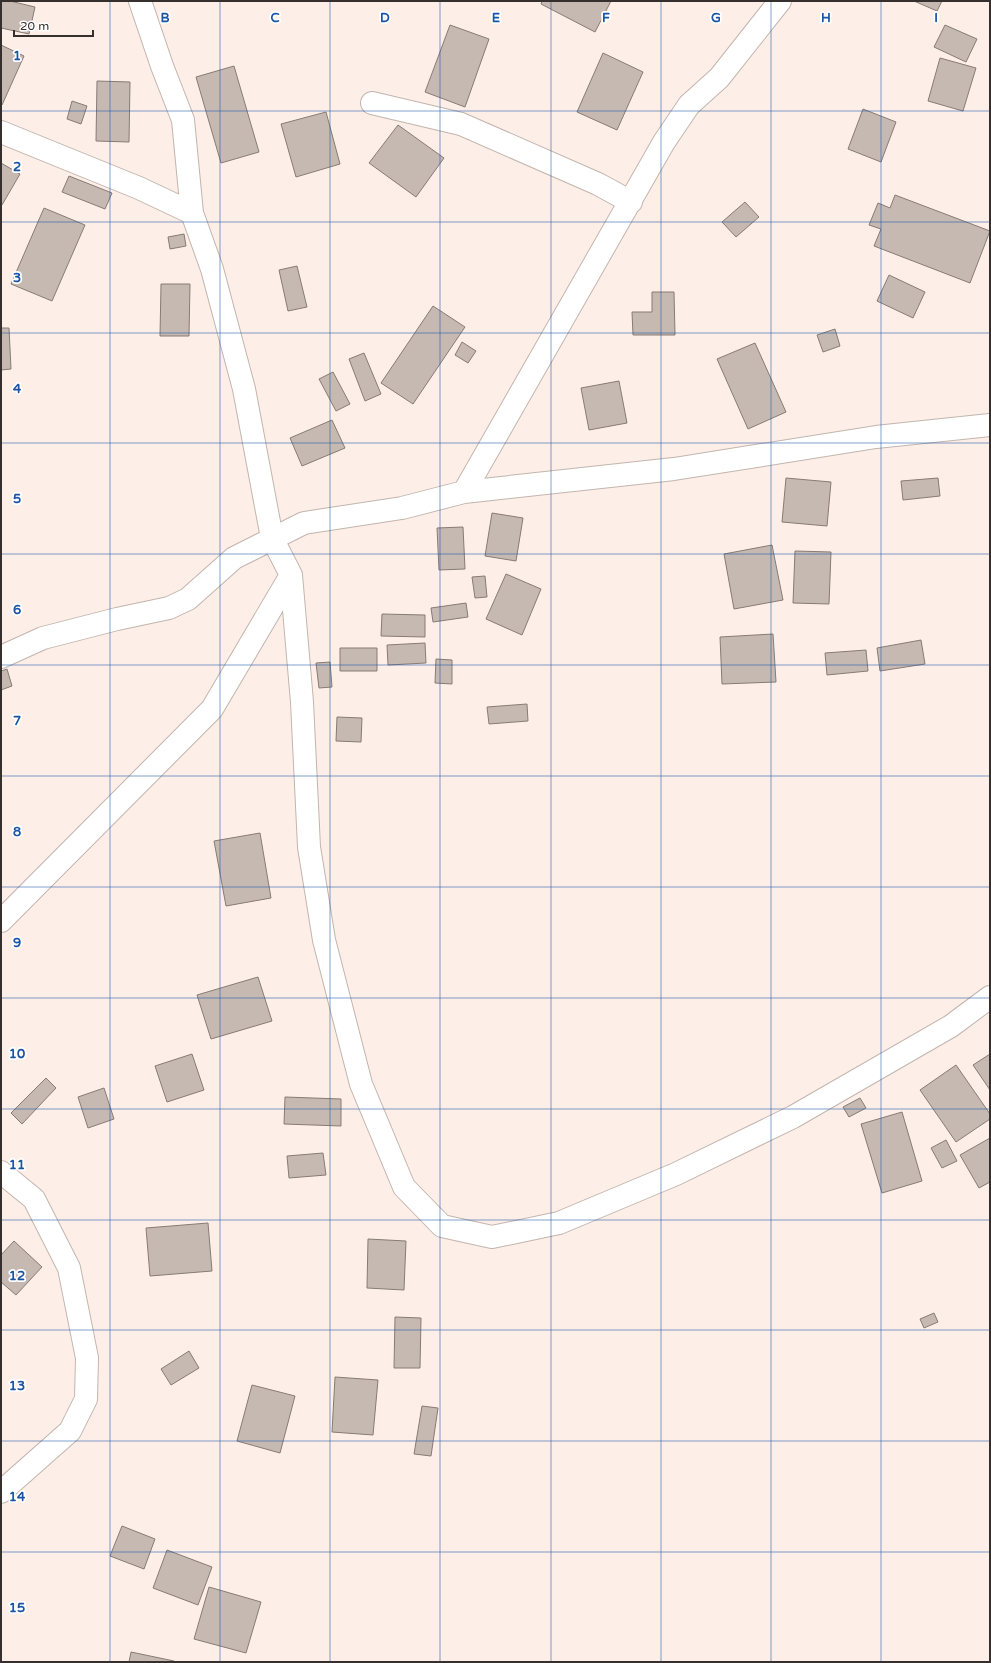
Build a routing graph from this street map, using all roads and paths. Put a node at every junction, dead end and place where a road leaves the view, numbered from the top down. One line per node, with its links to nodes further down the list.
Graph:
1 (140, 1): 6 (street)
2 (780, 1): 5 (street)
3 (372, 103): 5 (street)
4 (1, 132): 6 (street)
5 (632, 202): 8 (street)
6 (192, 213): 9 (street)
7 (990, 425): 8 (street)
8 (464, 492): 9 (street)
9 (272, 538): 10 (street); 11 (street)
10 (291, 575): 12 (street); 13 (street)
11 (1, 657)
12 (1, 921)
13 (990, 997)
14 (1, 1172): 15 (street)
15 (1, 1492)

